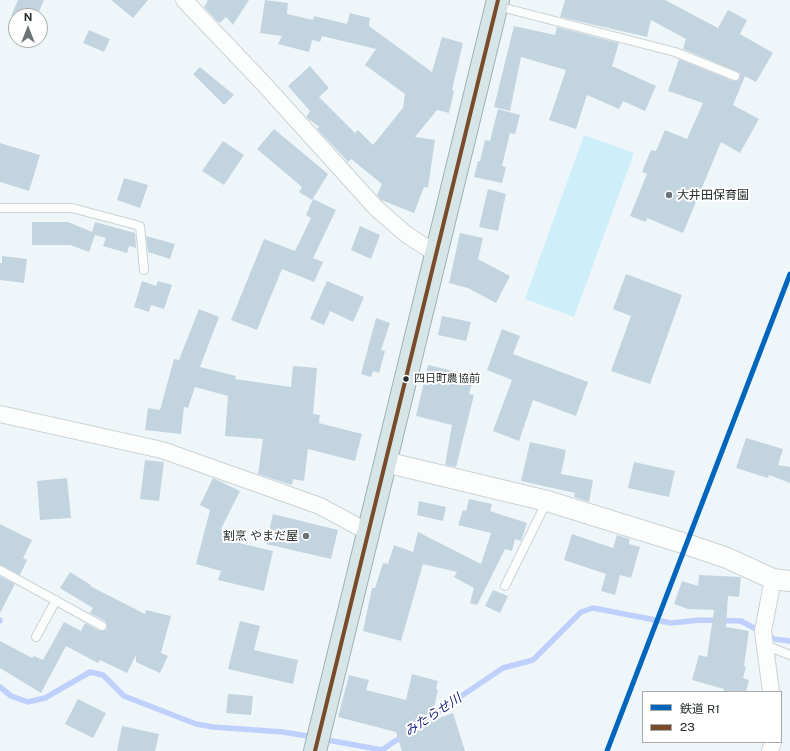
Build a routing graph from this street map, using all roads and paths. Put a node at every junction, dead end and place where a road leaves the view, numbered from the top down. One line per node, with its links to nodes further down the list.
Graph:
1 (184, 0): 5 (street)
2 (497, 3): 3 (lane); 5 (highway)
3 (735, 76)
4 (0, 208): 6 (lane)
5 (437, 254): 8 (highway)
6 (144, 270)
7 (0, 414): 10 (street)
8 (385, 462): 9 (street); 10 (highway)
9 (547, 501): 12 (street); 13 (lane)
10 (368, 532): 20 (highway)
11 (0, 570): 14 (lane)
12 (781, 580): 17 (street)
13 (505, 586)
14 (56, 600): 15 (lane); 16 (lane)
15 (102, 626)
16 (36, 637)
17 (766, 644): 18 (lane); 19 (street)
18 (790, 654)
19 (771, 691)
20 (314, 751)

